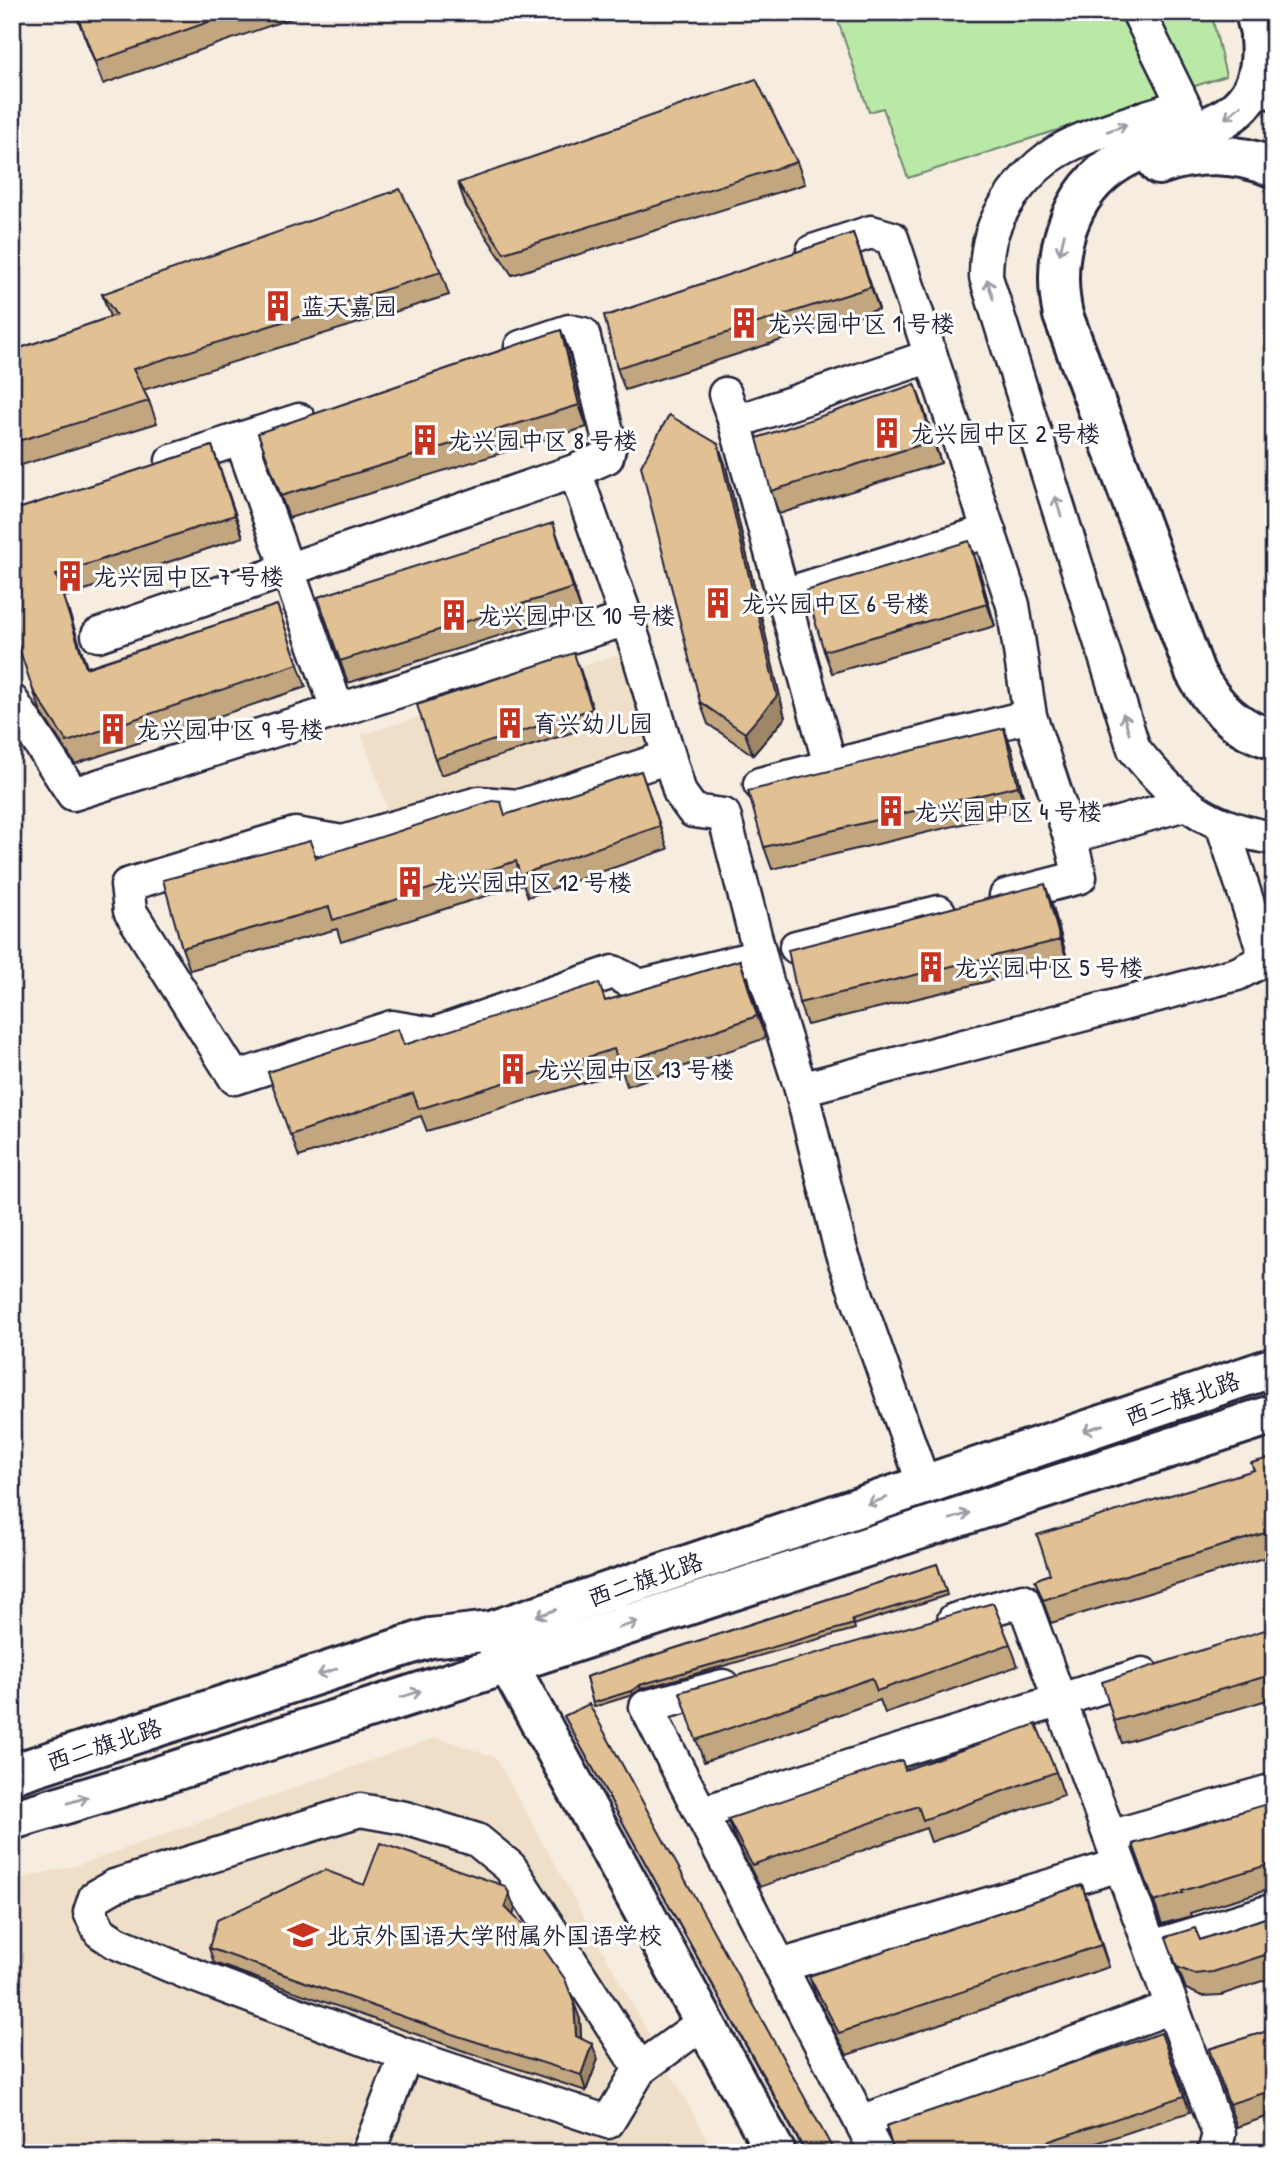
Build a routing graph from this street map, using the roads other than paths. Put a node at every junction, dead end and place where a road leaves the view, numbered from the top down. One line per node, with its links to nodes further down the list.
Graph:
1 (1138, 12): 4 (street)
2 (1257, 20): 3 (main road); 4 (main road, one-way to 4)
3 (1274, 90)
4 (1189, 118): 22 (main road, one-way to 22); 26 (street, one-way to 4)
5 (1274, 168): 20 (main road)
6 (781, 262): 7 (street)
7 (931, 356): 13 (street); 15 (street)
8 (491, 357): 11 (street)
9 (333, 409): 10 (street)
10 (241, 439): 12 (street); 14 (street)
11 (575, 471): 14 (street); 16 (street)
12 (139, 472)
13 (989, 531): 15 (street); 21 (street)
14 (286, 570): 17 (street); 19 (street)
15 (783, 596): 24 (street)
16 (627, 620): 19 (street); 23 (street)
17 (99, 635)
18 (12, 701): 19 (street)
19 (338, 710)
20 (1274, 715)
21 (1030, 716): 24 (street); 28 (street)
22 (1274, 739)
23 (669, 757): 31 (street); 31 (street)
24 (830, 765): 25 (street)
25 (760, 784)
26 (1185, 804): 27 (street); 28 (street)
27 (1222, 824): 29 (street); 32 (street)
28 (1070, 837): 30 (street)
29 (1274, 838)
30 (796, 947)
31 (760, 956): 33 (street)
32 (1270, 957): 33 (street)
33 (802, 1089): 36 (street)
34 (1274, 1367): 36 (main road, 西二旗北路, one-way to 36)
35 (1274, 1413): 38 (main road, 西二旗北路, one-way to 35)
36 (924, 1485): 38 (main road, 西二旗北路, one-way to 38)
37 (932, 1626): 41 (street)
38 (499, 1648): 42 (main road, 西二旗北路, one-way to 42); 45 (main road, 西二旗北路, one-way to 38); 51 (main road)
39 (1167, 1667): 41 (street)
40 (750, 1678): 44 (street)
41 (1060, 1700): 44 (street); 46 (street)
42 (12, 1774)
43 (1274, 1790): 46 (street)
44 (701, 1813): 49 (street)
45 (12, 1820)
46 (1115, 1851): 48 (street); 49 (street)
47 (1274, 1910): 48 (street)
48 (1150, 1947): 50 (street)
49 (780, 1966): 54 (street)
50 (1172, 2007): 54 (street); 58 (street)
51 (704, 2022): 53 (street); 56 (main road)
52 (406, 2055): 53 (street); 53 (street); 55 (street)
53 (640, 2069)
54 (861, 2122): 57 (street)
55 (368, 2153)
56 (776, 2153)
57 (877, 2153)
58 (1214, 2153)

